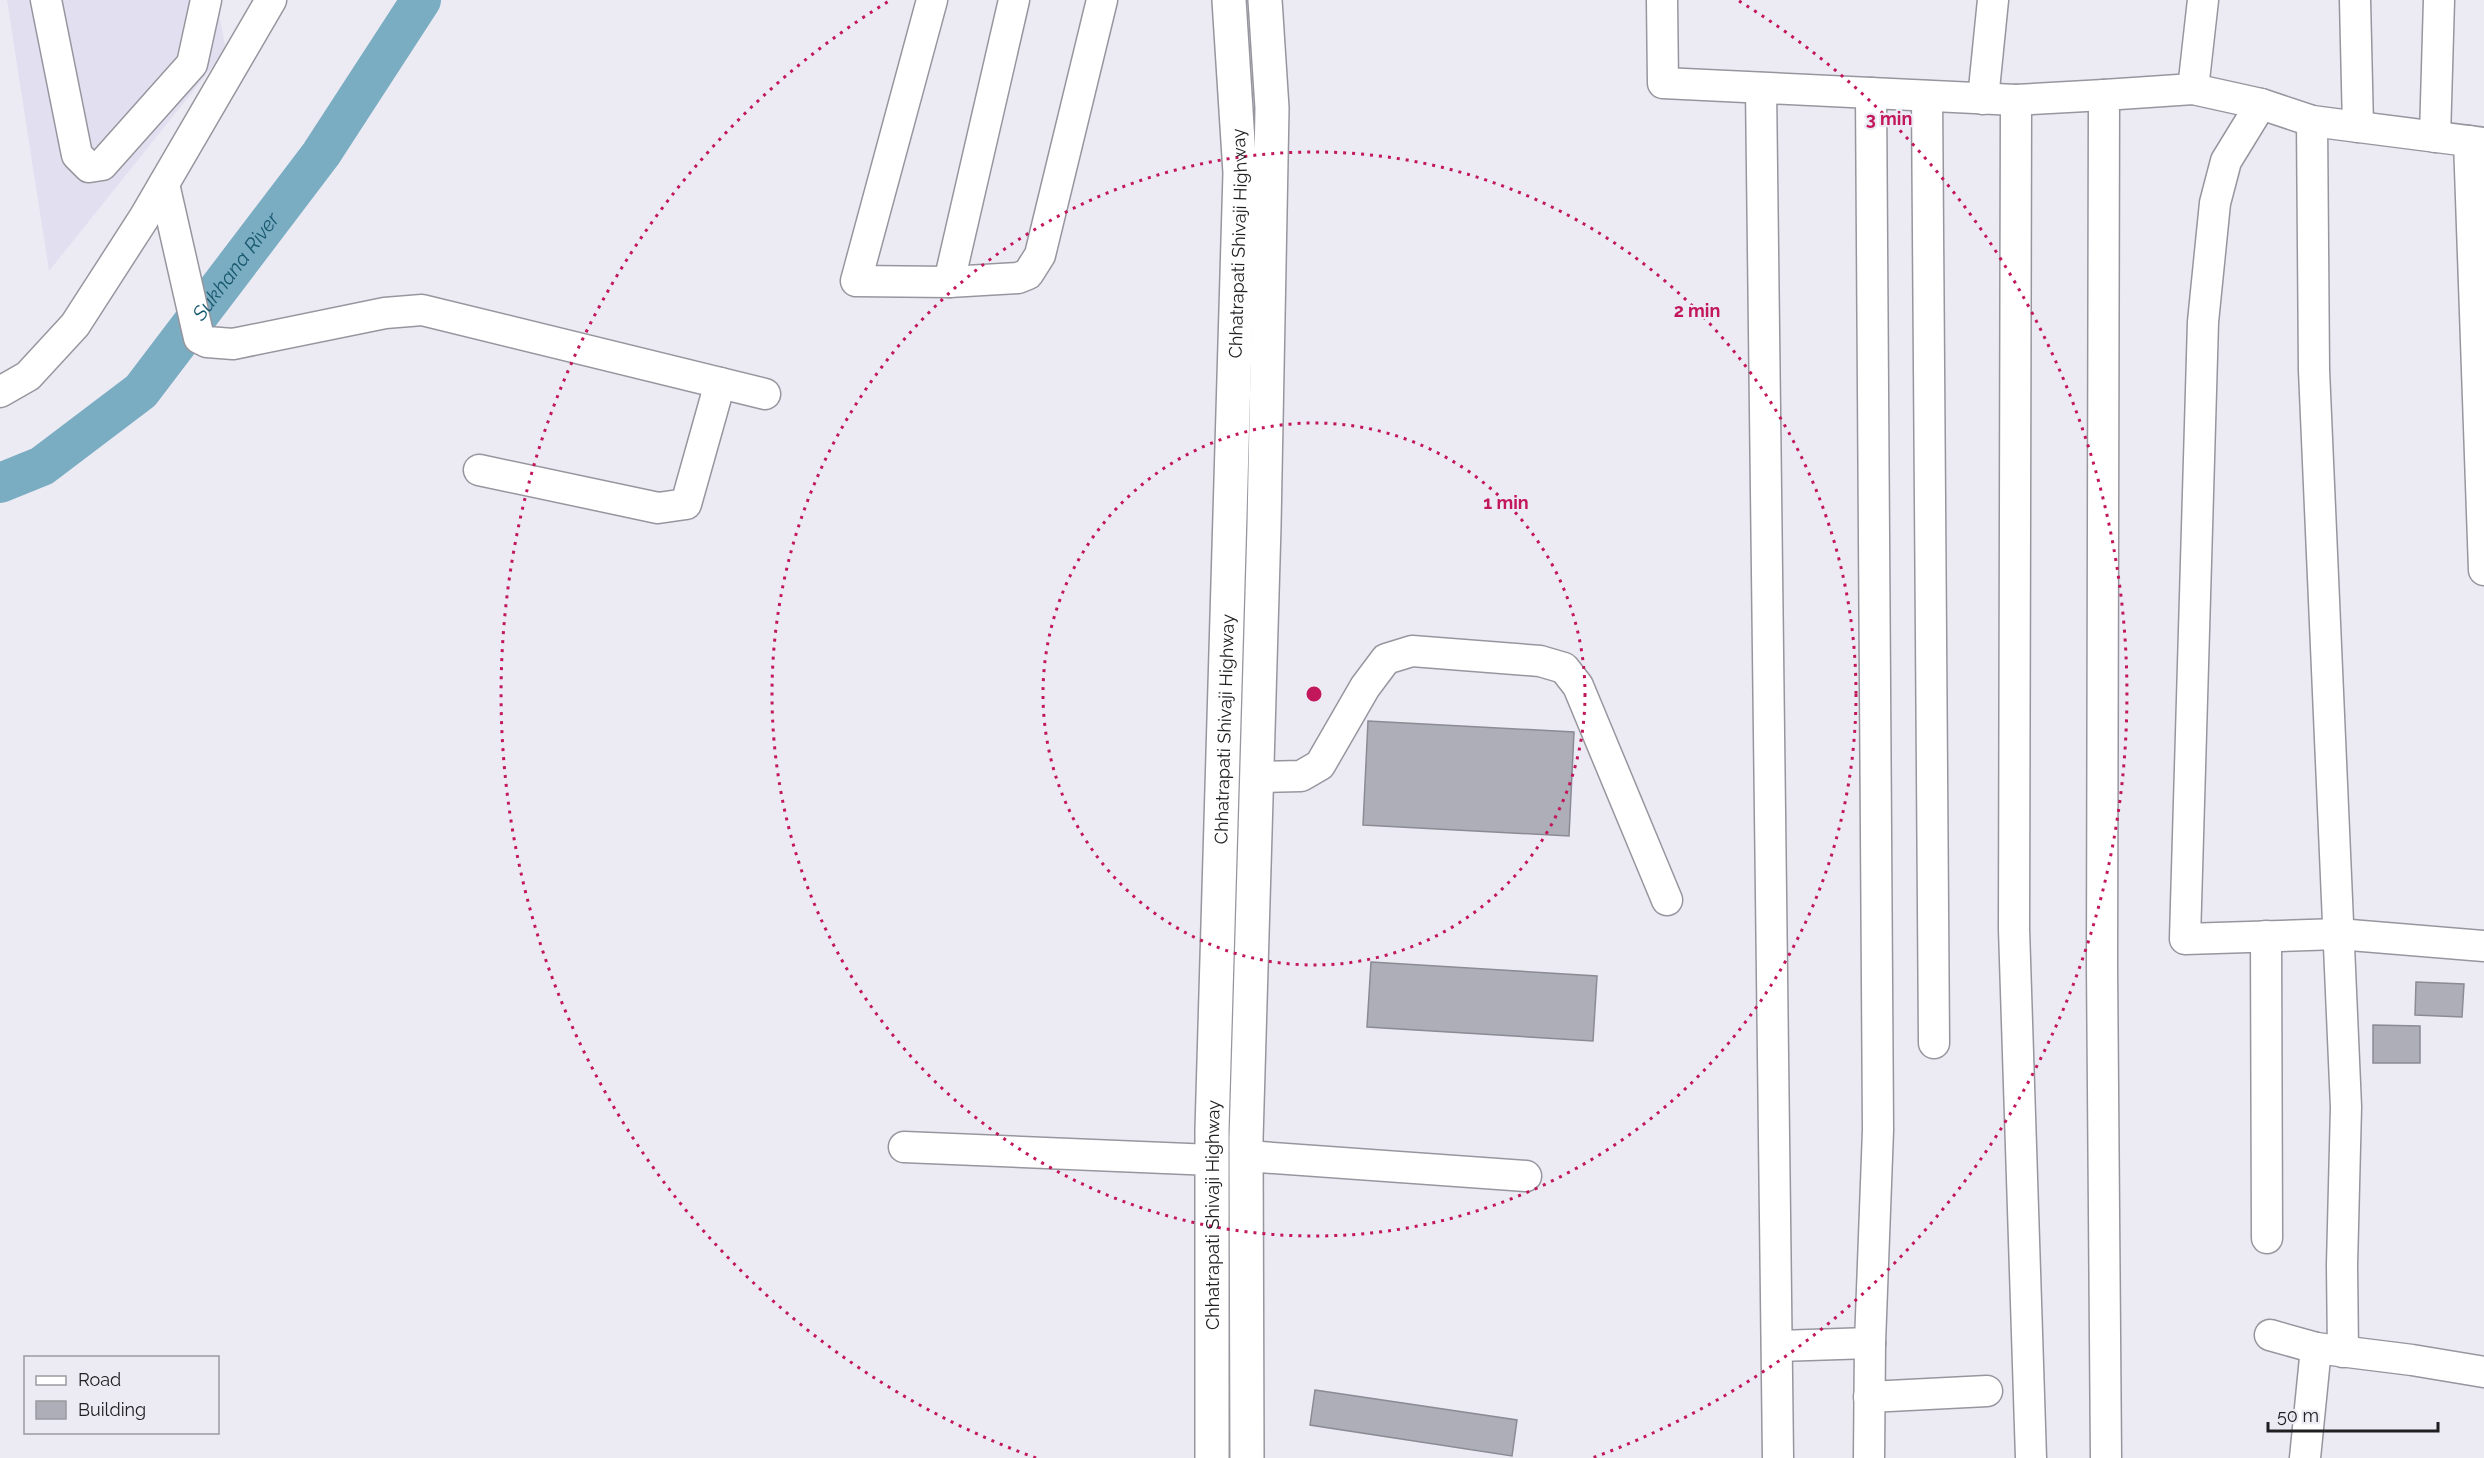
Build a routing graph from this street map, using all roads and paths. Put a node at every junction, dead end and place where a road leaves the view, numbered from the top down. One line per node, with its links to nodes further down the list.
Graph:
1 (46, 0): 2 (street)
2 (206, 0)
3 (271, 0): 26 (street)
4 (932, 0): 27 (street)
5 (1014, 0): 27 (street)
6 (1102, 0): 27 (street)
7 (1229, 0): 42 (main road, Chhatrapati Shivaji Highway)
8 (1265, 0): 34 (main road, Chhatrapati Shivaji Highway)
9 (1662, 0): 14 (street)
10 (1993, 0): 19 (street)
11 (2202, 0): 15 (street)
12 (2355, 0): 23 (street)
13 (2439, 0): 24 (street)
14 (1761, 88): 16 (street); 47 (street)
15 (2193, 88): 17 (street); 21 (street)
16 (1871, 93): 18 (street); 46 (street)
17 (2104, 95): 20 (street); 57 (street)
18 (1927, 96): 19 (street); 39 (street)
19 (1983, 99): 20 (street)
20 (2016, 100): 56 (street)
21 (2261, 104): 22 (street); 37 (street)
22 (2312, 120): 23 (street); 36 (street)
23 (2358, 127): 24 (street)
24 (2435, 137): 25 (street)
25 (2476, 142): 28 (street)
26 (164, 184): 29 (street); 30 (street)
27 (949, 282)
28 (2480, 325): 33 (street)
29 (720, 383): 31 (street); 32 (street)
30 (0, 392)
31 (765, 394)
32 (479, 470)
33 (2484, 570)
34 (1256, 777): 35 (street); 41 (main road, Chhatrapati Shivaji Highway)
35 (1667, 900)
36 (2338, 934): 37 (street); 38 (street); 48 (street)
37 (2266, 936): 44 (street)
38 (2484, 946)
39 (1934, 1043)
40 (904, 1147): 42 (street)
41 (1246, 1156): 43 (street); 53 (main road, Chhatrapati Shivaji Highway)
42 (1212, 1160): 52 (main road, Chhatrapati Shivaji Highway)
43 (1526, 1176)
44 (2267, 1238)
45 (2270, 1335): 48 (street)
46 (1869, 1343): 47 (street); 51 (street)
47 (1777, 1346): 54 (street)
48 (2330, 1350): 49 (street); 58 (street)
49 (2484, 1372)
50 (1987, 1391): 51 (street)
51 (1869, 1397): 55 (street)
52 (1212, 1458)
53 (1247, 1458)
54 (1778, 1458)
55 (1869, 1458)
56 (2031, 1458)
57 (2106, 1458)
58 (2305, 1458)

